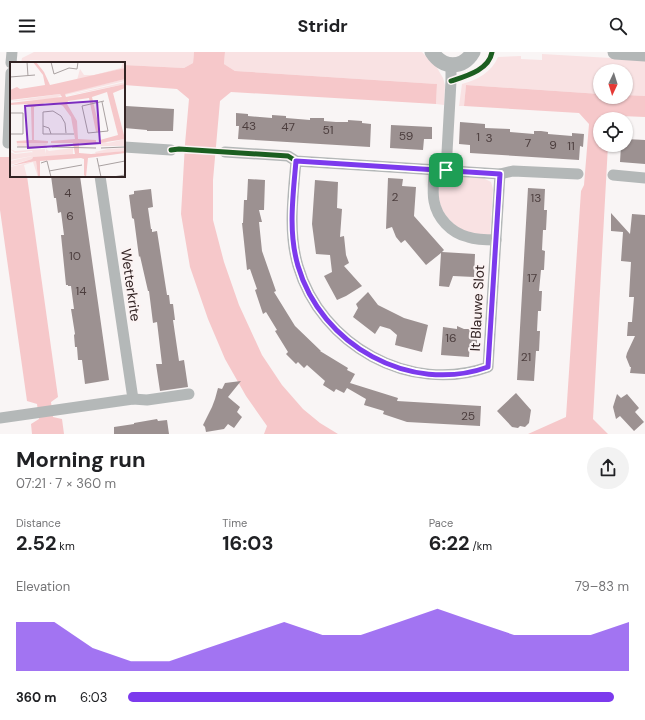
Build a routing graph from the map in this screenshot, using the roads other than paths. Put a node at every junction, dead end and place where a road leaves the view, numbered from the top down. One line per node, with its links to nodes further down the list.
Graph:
1 (432, 52): 5 (street)
2 (474, 52): 5 (street)
3 (615, 52): 4 (street)
4 (645, 54)
5 (451, 65): 12 (street)
6 (10, 87): 7 (street)
7 (6, 144)
8 (125, 147): 9 (street)
9 (171, 150)
10 (225, 152): 11 (street)
11 (296, 161): 12 (street); 18 (street, It Blauwe Slot)
12 (440, 170): 13 (street); 18 (street)
13 (500, 174): 14 (street); 18 (street, It Blauwe Slot)
14 (578, 174)
15 (613, 175): 17 (street)
16 (100, 177): 20 (street, Wetterkrite)
17 (645, 178)
18 (496, 240)
19 (189, 394): 20 (street)
20 (133, 399): 21 (street)
21 (0, 418)

